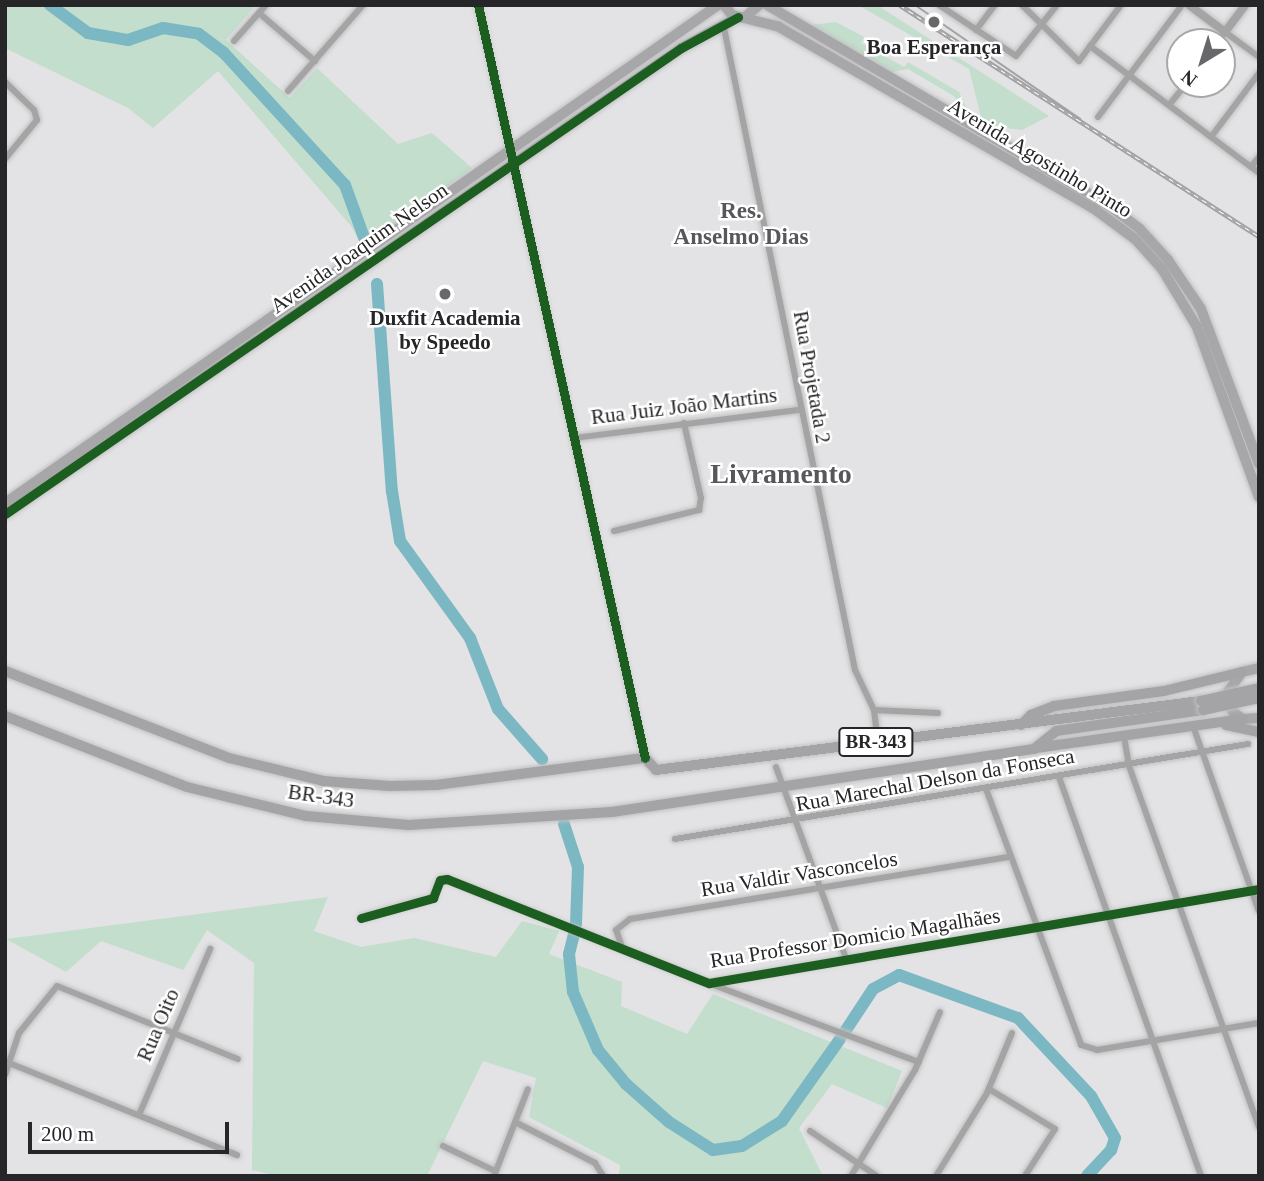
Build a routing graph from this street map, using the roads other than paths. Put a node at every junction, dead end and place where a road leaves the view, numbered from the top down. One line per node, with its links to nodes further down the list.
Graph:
1 (265, 5): 15 (street)
2 (363, 5): 26 (street)
3 (478, 5): 36 (street)
4 (721, 5): 16 (main road); 36 (main road, Avenida Joaquim Nelson)
5 (759, 5): 16 (main road)
6 (767, 5): 44 (main road, Avenida Agostinho Pinto)
7 (939, 5): 21 (street)
8 (995, 5): 21 (street)
9 (1022, 5): 18 (street)
10 (1057, 5): 18 (street)
11 (1121, 5): 24 (street)
12 (1182, 5): 28 (street)
13 (1189, 5): 19 (street)
14 (1245, 5): 20 (street)
15 (259, 13): 23 (street); 26 (street)
16 (741, 18): 17 (main road, Avenida Joaquim Nelson); 45 (main road, Avenida Agostinho Pinto)
17 (723, 23): 36 (main road, Avenida Joaquim Nelson); 41 (street, Rua Projetada 2)
18 (1042, 25): 21 (street); 24 (street)
19 (1220, 28)
20 (1228, 28)
21 (976, 30)
22 (1236, 40): 25 (street)
23 (234, 41)
24 (1090, 46): 28 (street)
25 (1259, 57)
26 (314, 61): 30 (street)
27 (1259, 73): 34 (street)
28 (1129, 75): 32 (street); 33 (street)
29 (5, 82): 37 (street)
30 (288, 91)
31 (1175, 98): 32 (street)
32 (1169, 106): 34 (street)
33 (1098, 117)
34 (1211, 137): 38 (street)
35 (1259, 157): 38 (street)
36 (512, 158): 40 (main road, Avenida Joaquim Nelson); 43 (street)
37 (5, 159)
38 (1251, 167): 39 (street)
39 (1259, 173)
40 (324, 288): 46 (main road, Avenida Joaquim Nelson); 47 (main road, Avenida Joaquim Nelson)
41 (799, 410): 42 (street, Rua Juiz João Martins); 55 (street, Rua Projetada 2)
42 (684, 424): 43 (street, Rua Juiz João Martins); 48 (street)
43 (573, 438): 69 (street)
44 (1259, 464)
45 (1259, 497)
46 (7, 502): 47 (main road)
47 (5, 513)
48 (614, 531)
49 (1259, 668): 51 (main road)
50 (5, 671): 69 (highway, BR-343)
51 (1242, 672): 59 (main road); 61 (highway)
52 (1259, 688): 54 (highway, BR-343, bridge)
53 (1259, 698): 54 (highway, BR-343, bridge)
54 (1202, 706): 60 (highway, BR-343)
55 (874, 710): 56 (street); 65 (street, Rua Projetada 2)
56 (938, 713)
57 (5, 716): 73 (highway, BR-343)
58 (1259, 718): 59 (main road)
59 (1243, 719): 62 (highway)
60 (1097, 720): 61 (highway, BR-343); 67 (highway, BR-343 / BR-343)
61 (1021, 725): 65 (highway, BR-343)
62 (1194, 725): 63 (highway); 64 (highway); 68 (street)
63 (1259, 732)
64 (1124, 737): 67 (highway); 70 (street)
65 (878, 742): 69 (highway, BR-343)
66 (1248, 744): 68 (street, Rua Marechal Delson da Fonseca)
67 (1034, 749): 73 (highway, BR-343)
68 (1201, 754): 70 (street, Rua Marechal Delson da Fonseca); 80 (street)
69 (645, 758)
70 (1129, 766): 72 (street, Rua Marechal Delson da Fonseca); 81 (street)
71 (776, 767): 73 (street)
72 (1059, 777): 74 (street, Rua Marechal Delson da Fonseca); 83 (street)
73 (783, 785): 75 (street)
74 (986, 789): 75 (street, Rua Marechal Delson da Fonseca); 77 (street)
75 (796, 821): 76 (street, Rua Marechal Delson da Fonseca); 79 (street)
76 (675, 839)
77 (1010, 857): 79 (street, Rua Valdir Vasconcelos); 85 (street)
78 (1259, 889): 80 (street, Rua Professor Domicio Magalhães)
79 (820, 890): 86 (street, Rua Valdir Vasconcelos); 88 (street)
80 (1251, 890): 81 (street, Rua Professor Domicio Magalhães); 82 (street)
81 (1177, 903): 83 (street, Rua Professor Domicio Magalhães); 92 (street)
82 (1259, 911)
83 (1108, 914): 85 (street, Rua Professor Domicio Magalhães); 95 (street)
84 (361, 918): 86 (street, Rua Professor Domicio Magalhães)
85 (1037, 925): 88 (street, Rua Professor Domicio Magalhães); 95 (street)
86 (622, 947): 89 (street, Rua Professor Domicio Magalhães)
87 (210, 949): 93 (street, Rua Oito)
88 (846, 958): 89 (street, Rua Professor Domicio Magalhães)
89 (709, 983): 97 (street)
90 (940, 1012): 97 (street)
91 (1259, 1023): 92 (street)
92 (1224, 1029): 95 (street); 104 (street)
93 (173, 1033): 96 (street); 98 (street); 102 (street, Rua Oito)
94 (1012, 1033): 101 (street)
95 (1154, 1041): 115 (street)
96 (238, 1059)
97 (919, 1062): 108 (street)
98 (9, 1063): 99 (street); 102 (street)
99 (5, 1075)
100 (528, 1089): 103 (street)
101 (989, 1089): 113 (street); 114 (street)
102 (139, 1115): 107 (street)
103 (515, 1122): 109 (street); 110 (street)
104 (1259, 1127)
105 (810, 1131): 108 (street)
106 (443, 1146): 109 (street)
107 (237, 1155)
108 (859, 1164): 111 (street); 112 (street)
109 (495, 1174)
110 (603, 1174)
111 (851, 1176)
112 (877, 1176)
113 (936, 1176)
114 (1025, 1176)
115 (1201, 1176)

